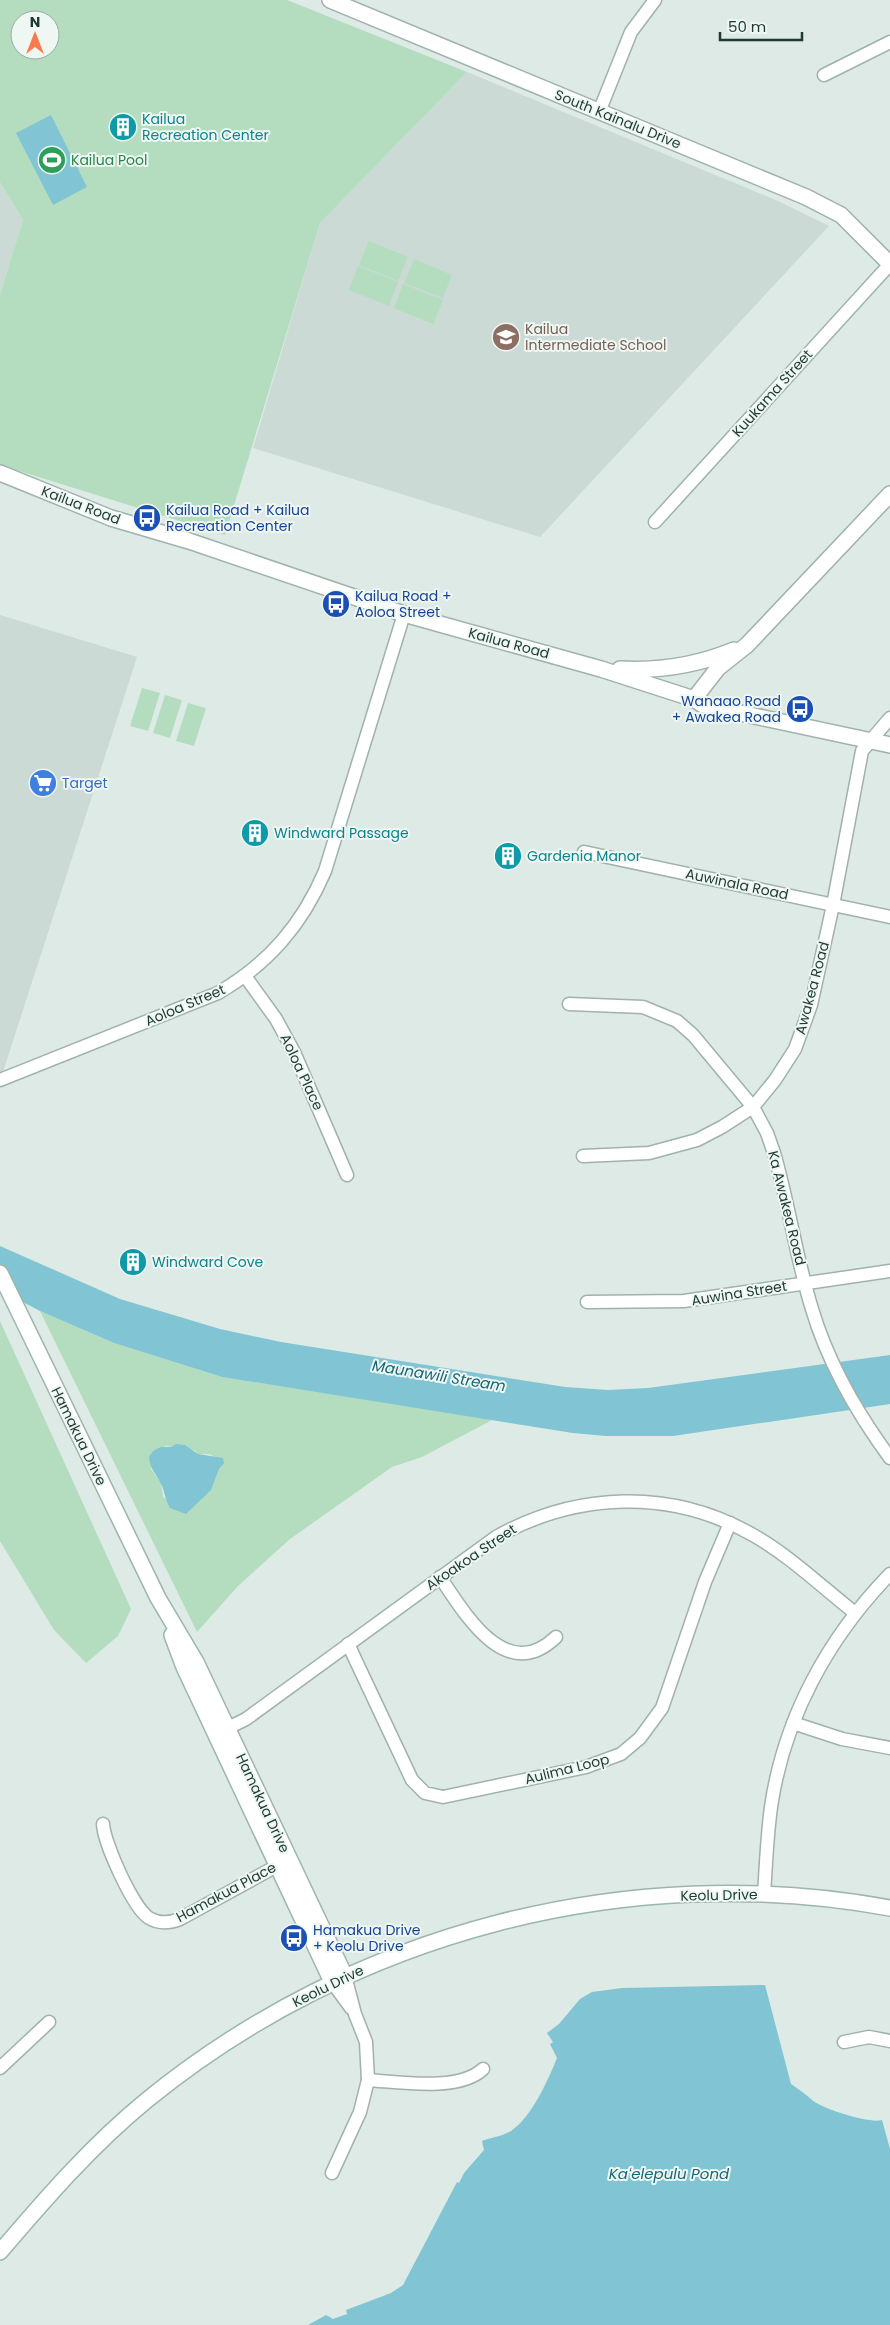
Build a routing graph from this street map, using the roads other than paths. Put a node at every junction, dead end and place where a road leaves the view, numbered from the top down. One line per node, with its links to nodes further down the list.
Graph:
1 (330, 0): 5 (street, South Kainalu Drive)
2 (655, 0): 5 (street)
3 (890, 42): 4 (street)
4 (824, 76)
5 (599, 112): 6 (street, South Kainalu Drive)
6 (890, 264): 9 (street, Kuukama Street)
7 (0, 473): 10 (street, Kailua Road)
8 (890, 494): 11 (street)
9 (655, 522)
10 (404, 614): 12 (street, Kailua Road); 20 (street, Aoloa Street)
11 (747, 644): 12 (street); 13 (street)
12 (601, 669): 13 (street, Kailua Road)
13 (694, 699): 15 (street, Kailua Road)
14 (890, 718): 15 (street, Awakea Road)
15 (869, 741): 16 (street, Kailua Road); 18 (street, Awakea Road)
16 (890, 745)
17 (584, 852): 18 (street, Auwinala Road)
18 (833, 905): 19 (street, Auwinala Road); 23 (street, Awakea Road)
19 (890, 917)
20 (245, 976): 22 (street, Aoloa Street); 25 (street, Aoloa Place)
21 (568, 1004): 23 (street, Ka Awakea Road)
22 (0, 1080)
23 (753, 1107): 24 (street, Awakea Road); 28 (street, Ka Awakea Road)
24 (583, 1156)
25 (347, 1175)
26 (890, 1271): 28 (street, Auwina Street)
27 (0, 1273): 38 (street, Hamakua Drive)
28 (805, 1283): 29 (street, Auwina Street); 30 (street, Ka Awakea Road)
29 (587, 1302)
30 (890, 1458)
31 (730, 1523): 33 (street, Akoakoa Street); 34 (street, Akoakoa Street); 36 (street, Aulima Loop)
32 (890, 1574): 34 (street)
33 (440, 1577): 35 (street); 36 (street, Akoakoa Street)
34 (855, 1613): 37 (street)
35 (556, 1637)
36 (348, 1644): 38 (street, Akoakoa Street)
37 (793, 1724): 39 (street); 42 (street)
38 (222, 1731): 41 (street, Hamakua Drive)
39 (890, 1748)
40 (103, 1824): 41 (street, Hamakua Place)
41 (284, 1862): 44 (street, Hamakua Drive)
42 (764, 1894): 43 (street, Keolu Drive); 44 (street, Keolu Drive)
43 (890, 1908)
44 (339, 1979): 50 (street, Hamakua Drive); 52 (street, Keolu Drive)
45 (48, 2022): 48 (street)
46 (890, 2041): 47 (street)
47 (844, 2042)
48 (0, 2068)
49 (484, 2068): 50 (street)
50 (368, 2080): 51 (street, Hamakua Drive)
51 (332, 2174)
52 (0, 2252)

